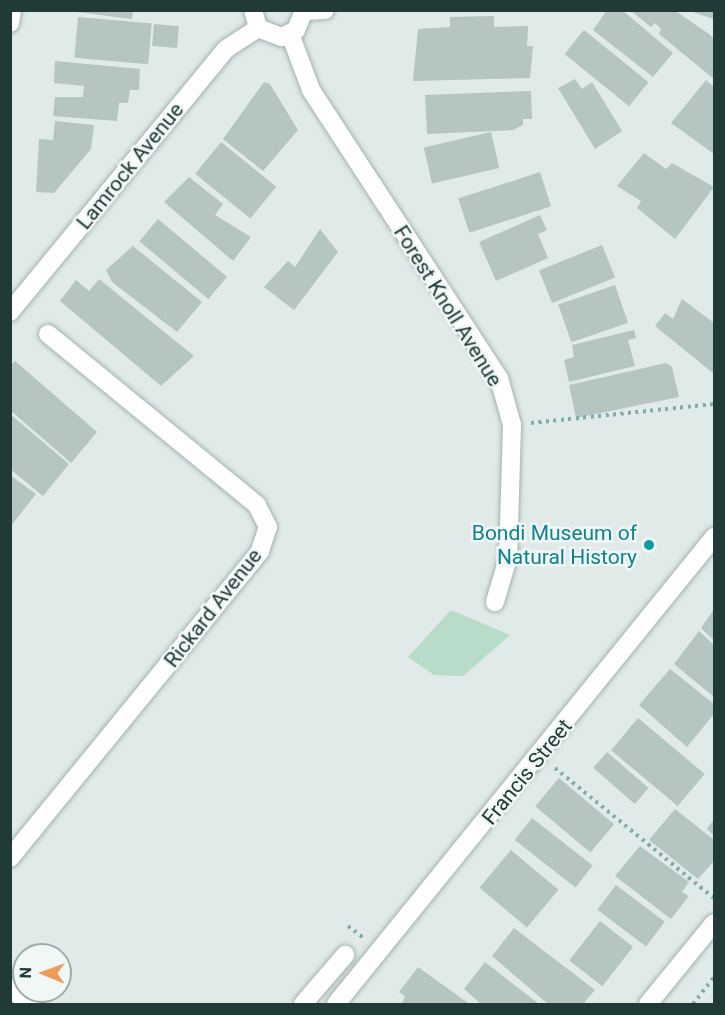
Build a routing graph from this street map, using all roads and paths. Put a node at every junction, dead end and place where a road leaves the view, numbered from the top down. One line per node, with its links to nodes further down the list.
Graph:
1 (12, 10): 5 (street)
2 (325, 10): 3 (street)
3 (304, 11): 6 (street)
4 (255, 19): 6 (street); 7 (street, Lamrock Avenue)
5 (10, 23)
6 (290, 34): 12 (street, Forest Knoll Avenue)
7 (12, 307)
8 (48, 334): 14 (street, Rickard Avenue)
9 (714, 404): 10 (path)
10 (543, 422)
11 (714, 537): 13 (street, Francis Street)
12 (495, 602)
13 (541, 756): 15 (path); 22 (street, Francis Street)
14 (10, 858)
15 (714, 898)
16 (712, 930): 23 (street)
17 (345, 955): 21 (street)
18 (714, 977): 24 (path)
19 (10, 988): 20 (street)
20 (30, 1005)
21 (303, 1005)
22 (336, 1005)
23 (648, 1005)
24 (693, 1005)

